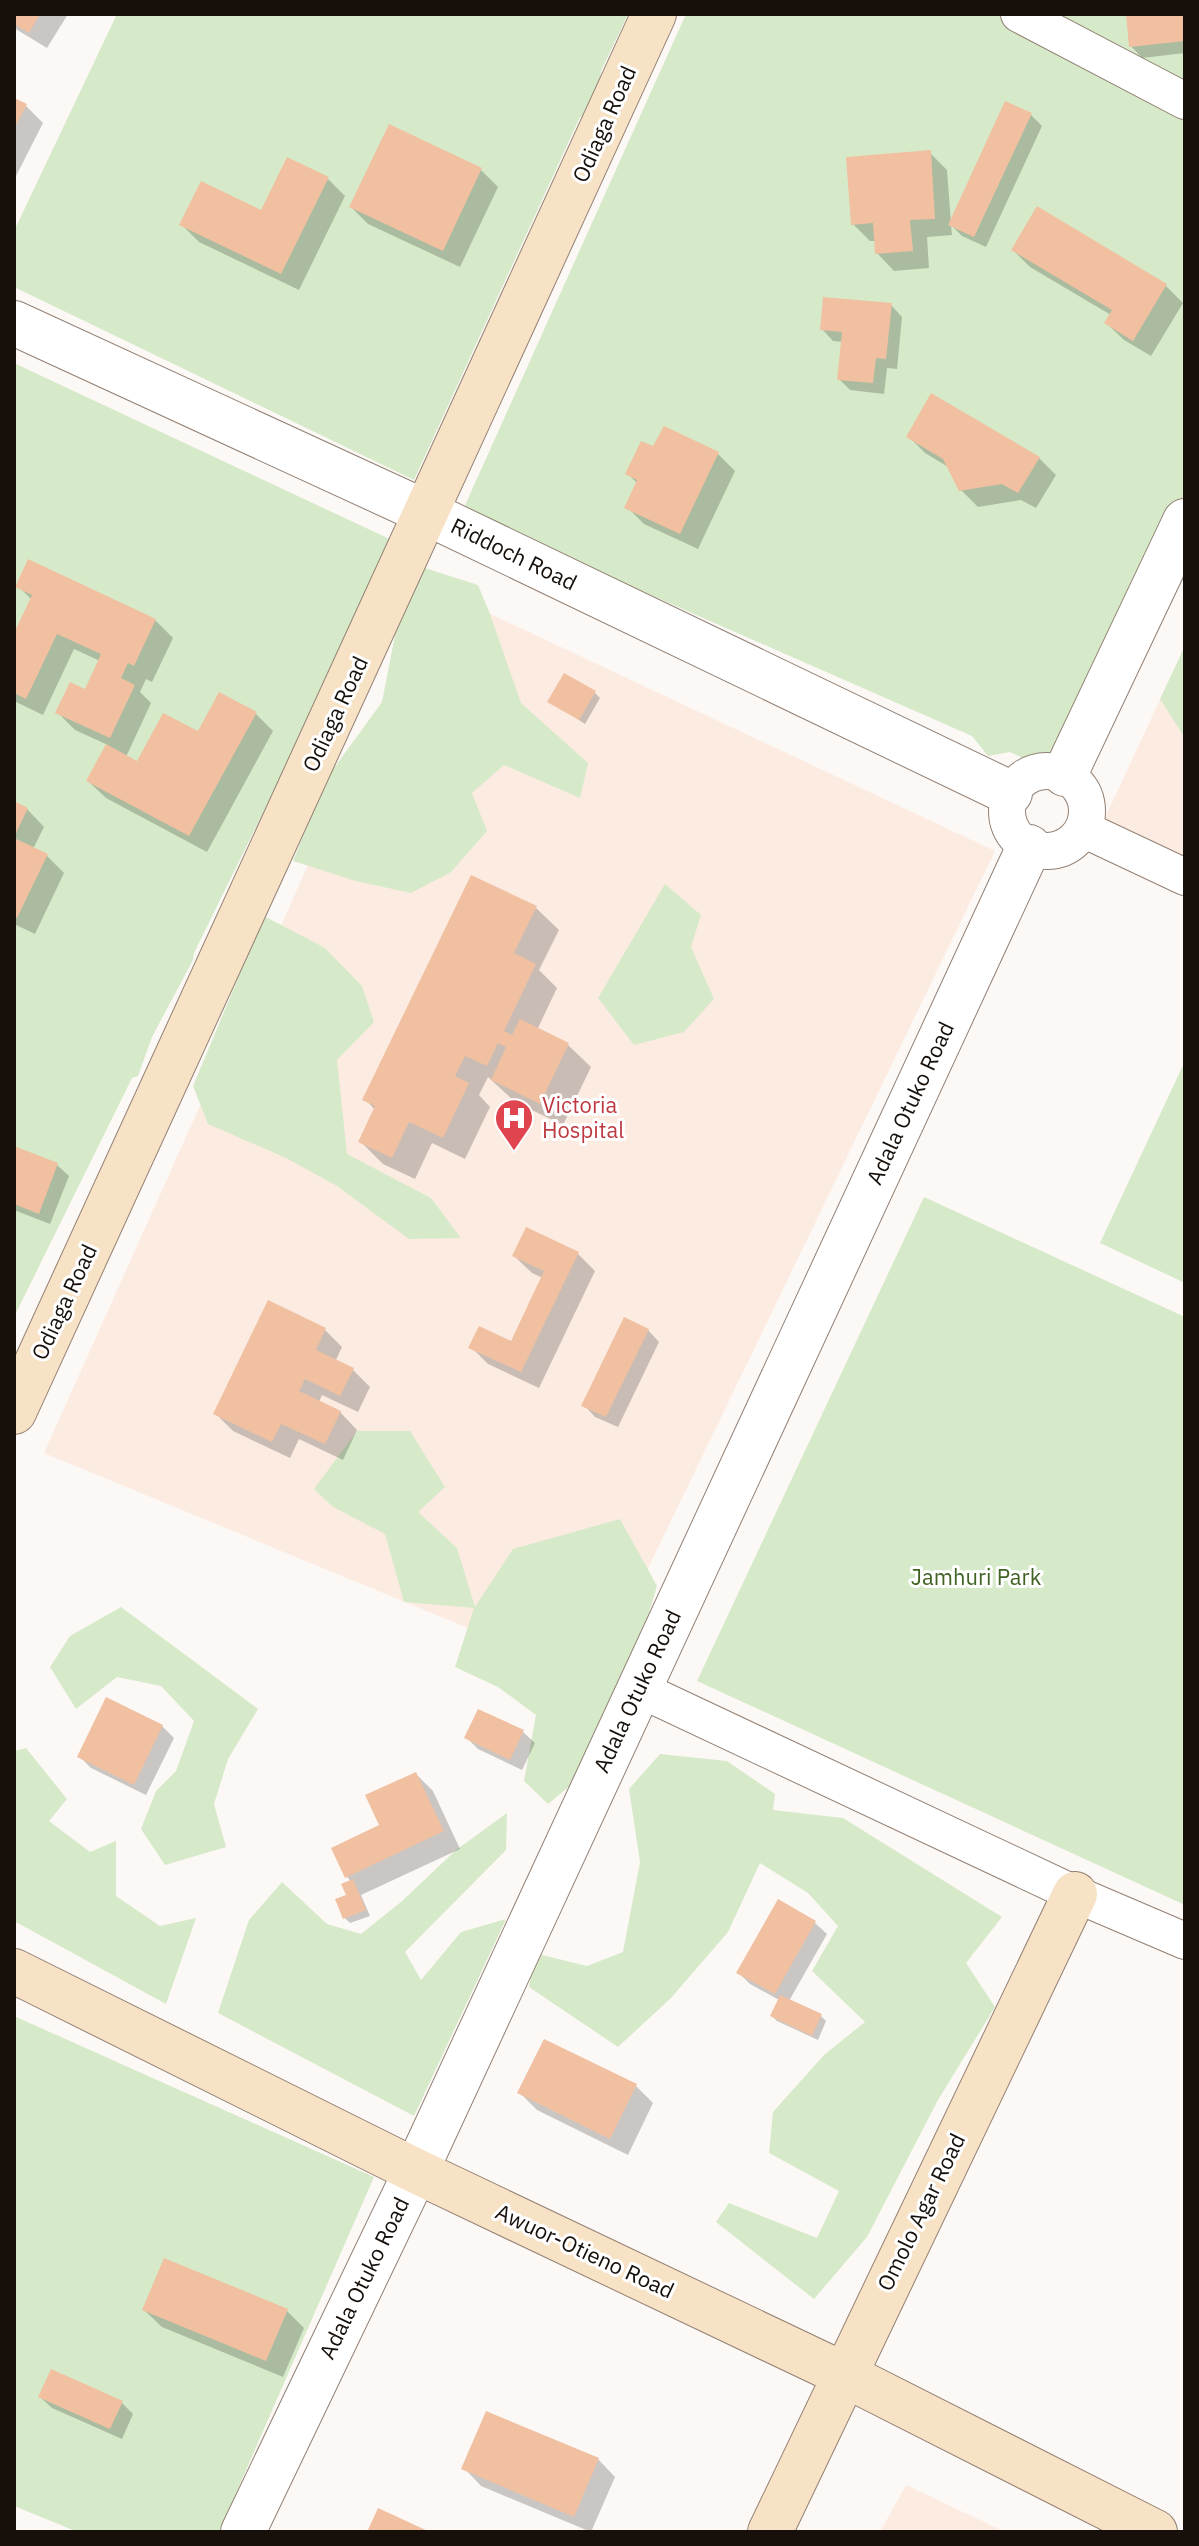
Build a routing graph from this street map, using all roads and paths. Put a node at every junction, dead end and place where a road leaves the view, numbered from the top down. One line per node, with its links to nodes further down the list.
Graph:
1 (654, 14): 5 (main road, Odiaga Road)
2 (1019, 14): 3 (street)
3 (1185, 101)
4 (14, 323): 5 (street, Riddoch Road)
5 (427, 513): 8 (street, Riddoch Road); 12 (main road, Odiaga Road)
6 (1185, 521): 7 (street)
7 (1065, 774): 8 (street); 9 (street)
8 (1010, 793): 10 (street)
9 (1083, 829): 10 (street); 11 (street)
10 (1029, 847): 13 (street, Adala Otuko Road)
11 (1185, 877)
12 (14, 1412)
13 (639, 1689): 14 (street); 17 (street, Adala Otuko Road)
14 (1075, 1894): 15 (street); 18 (main road, Omolo Agar Road)
15 (1185, 1941)
16 (14, 1971): 17 (main road, Awuor-Otieno Road)
17 (416, 2171): 18 (main road, Awuor-Otieno Road); 19 (street, Adala Otuko Road)
18 (843, 2374): 20 (main road, Omolo Agar Road); 21 (main road, Awuor-Otieno Road)
19 (243, 2532)
20 (770, 2532)
21 (1155, 2532)

